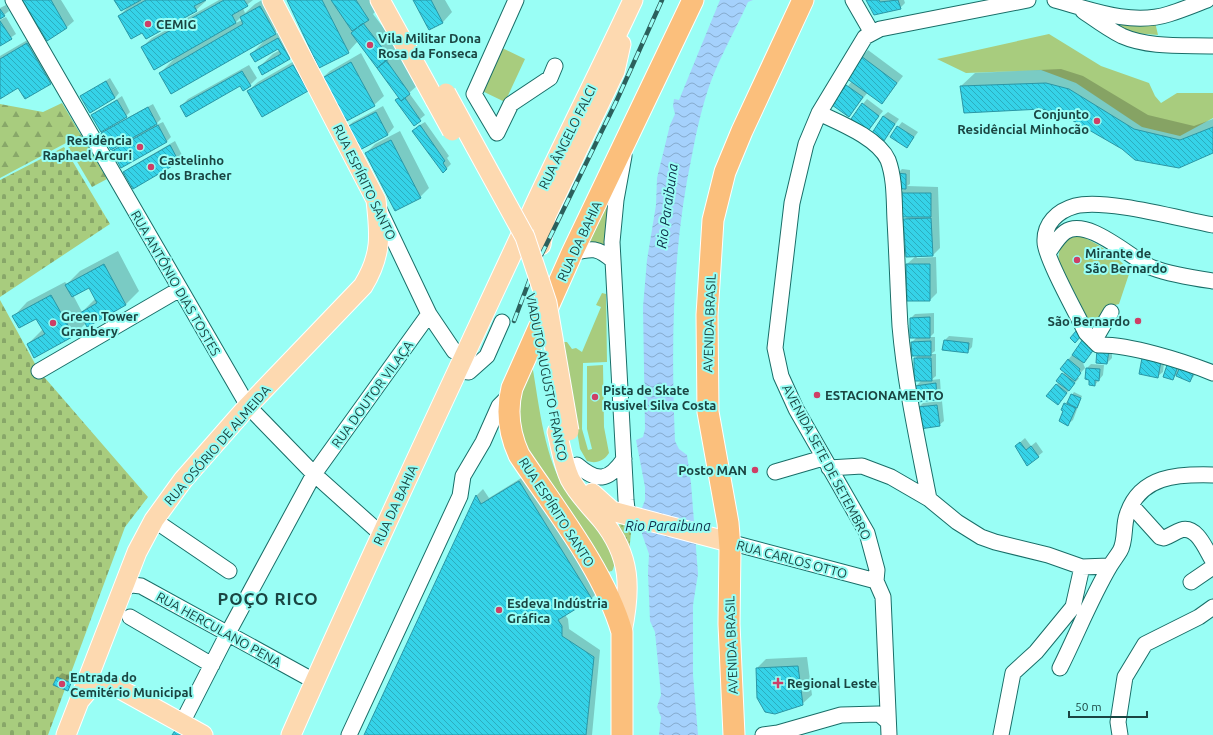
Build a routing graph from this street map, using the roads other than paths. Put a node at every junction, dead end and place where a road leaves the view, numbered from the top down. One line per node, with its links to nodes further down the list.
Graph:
1 (13, 0): 29 (street, RUA ANTÔNIO DIAS TOSTES)
2 (272, 0): 21 (main road, RUA ESPÍRITO SANTO)
3 (380, 0): 18 (main road)
4 (394, 0): 18 (main road)
5 (516, 0): 17 (street)
6 (693, 0): 20 (highway)
7 (803, 0): 55 (highway, AVENIDA BRASIL)
8 (853, 0): 15 (street)
9 (1028, 0): 15 (street, AVENIDA SETE DE SETEMBRO)
10 (1206, 0): 13 (street)
11 (1061, 1): 14 (street)
12 (632, 4): 26 (main road, RUA ÂNGELO FALCI); 27 (main road)
13 (1182, 4): 14 (street)
14 (1079, 8): 16 (street)
15 (872, 33): 19 (street, AVENIDA SETE DE SETEMBRO)
16 (1213, 46)
17 (555, 66)
18 (440, 97): 27 (main road, VIADUTO AUGUSTO FRANCO, bridge); 40 (main road, VIADUTO AUGUSTO FRANCO, bridge)
19 (819, 113): 44 (street, AVENIDA SETE DE SETEMBRO); 49 (street)
20 (628, 139): 23 (highway, RUA DA BAHIA); 25 (street)
21 (376, 200): 31 (street, RUA ESPÍRITO SANTO); 39 (main road, RUA OSÓRIO DE ALMEIDA)
22 (1213, 225): 24 (street)
23 (572, 253): 25 (street); 38 (highway, RUA DA BAHIA)
24 (1048, 253): 28 (street); 33 (street)
25 (613, 261): 43 (street)
26 (503, 276): 34 (main road, RUA DA BAHIA)
27 (539, 276): 40 (main road, VIADUTO AUGUSTO FRANCO, bridge)
28 (1213, 281)
29 (180, 289): 35 (street); 39 (street, RUA ANTÔNIO DIAS TOSTES)
30 (1111, 312): 33 (street)
31 (429, 314): 34 (street, RUA ESPÍRITO SANTO); 47 (street, RUA DOUTOR VILAÇA)
32 (502, 322): 36 (street)
33 (1094, 341): 37 (street)
34 (467, 352): 36 (main road, RUA DA BAHIA)
35 (39, 371)
36 (459, 371): 53 (main road, RUA DA BAHIA)
37 (1213, 373)
38 (511, 391): 41 (street, RUA DA BAHIA); 42 (highway, RUA ESPÍRITO SANTO)
39 (248, 406): 47 (street, RUA ANTÔNIO DIAS TOSTES); 52 (main road, RUA OSÓRIO DE ALMEIDA)
40 (563, 432): 45 (main road, VIADUTO AUGUSTO FRANCO); 66 (main road, VIADUTO AUGUSTO FRANCO)
41 (483, 442): 42 (street); 80 (street, RUA DA BAHIA)
42 (516, 446): 66 (highway, RUA ESPÍRITO SANTO)
43 (624, 459): 45 (street); 51 (street)
44 (826, 463): 46 (street); 49 (street); 61 (street, AVENIDA SETE DE SETEMBRO)
45 (577, 465): 51 (main road, VIADUTO AUGUSTO FRANCO)
46 (775, 472)
47 (314, 474): 53 (street, RUA ANTÔNIO DIAS TOSTES); 67 (street, RUA DOUTOR VILAÇA)
48 (1213, 475): 50 (street)
49 (929, 499): 58 (street)
50 (1132, 506): 56 (street); 57 (street)
51 (636, 518): 54 (main road, VIADUTO AUGUSTO FRANCO)
52 (154, 520): 60 (street); 63 (main road, RUA OSÓRIO DE ALMEIDA)
53 (381, 534): 71 (main road, RUA DA BAHIA)
54 (708, 536): 55 (main road, RUA CARLOS OTTO)
55 (730, 542): 61 (street, RUA CARLOS OTTO); 83 (highway, AVENIDA BRASIL)
56 (1213, 561)
57 (1110, 566): 58 (street); 70 (street)
58 (1082, 567): 85 (street)
59 (1213, 567): 62 (street)
60 (229, 571)
61 (876, 581): 75 (street, AVENIDA SETE DE SETEMBRO)
62 (1191, 582)
63 (123, 589): 67 (street, RUA HERCULANO PENA); 68 (main road, RUA OSÓRIO DE ALMEIDA)
64 (1213, 607): 86 (street)
65 (130, 617): 69 (street)
66 (622, 632): 73 (highway)
67 (228, 634): 69 (street, RUA DOUTOR VILAÇA); 71 (street, RUA HERCULANO PENA)
68 (100, 648): 72 (main road); 74 (main road, RUA OSÓRIO DE ALMEIDA)
69 (212, 665): 76 (street, RUA DOUTOR VILAÇA)
70 (1060, 668)
71 (314, 681): 79 (main road, RUA DA BAHIA)
72 (110, 684): 74 (main road); 76 (main road)
73 (623, 699): 81 (highway); 82 (main road)
74 (79, 701): 77 (main road, RUA OSÓRIO DE ALMEIDA)
75 (886, 720): 84 (street)
76 (182, 723): 78 (main road)
77 (66, 735)
78 (203, 735)
79 (291, 735)
80 (349, 735)
81 (622, 735)
82 (630, 735)
83 (734, 735)
84 (763, 735)
85 (1001, 735)
86 (1120, 735)

